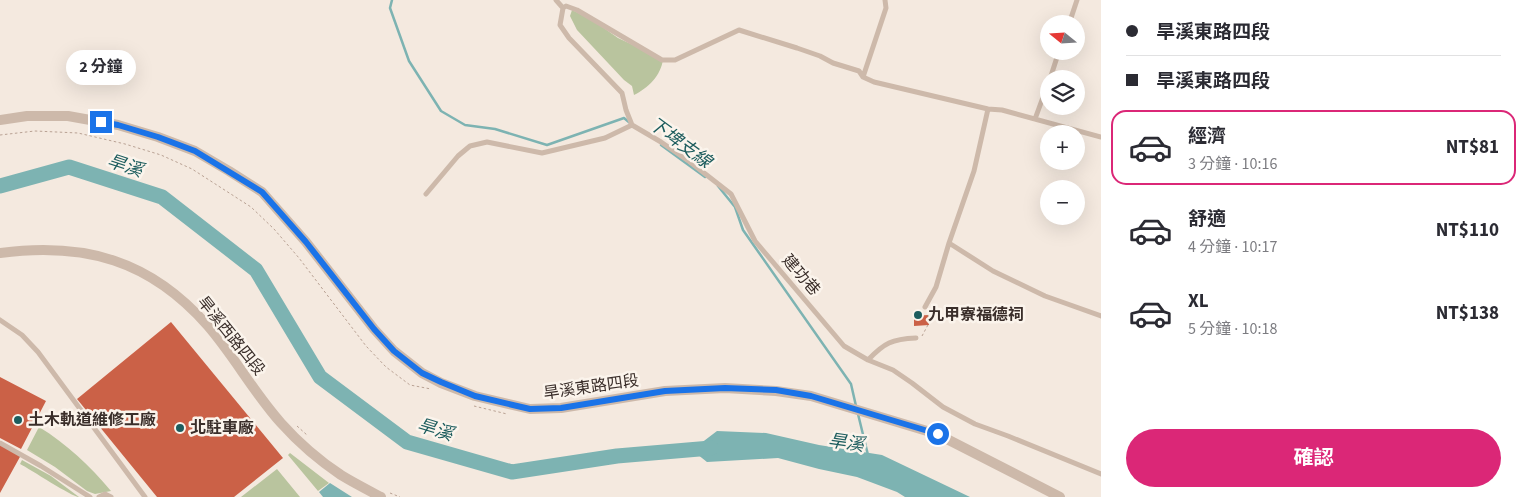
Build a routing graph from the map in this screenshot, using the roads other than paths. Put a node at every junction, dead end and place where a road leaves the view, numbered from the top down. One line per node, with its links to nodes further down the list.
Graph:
1 (556, 0): 4 (lane)
2 (885, 0): 6 (lane)
3 (1077, 0): 5 (lane)
4 (563, 8): 6 (lane); 11 (lane)
5 (1072, 15)
6 (862, 77): 8 (lane)
7 (1040, 107): 9 (lane)
8 (988, 109): 9 (lane); 14 (lane)
9 (1036, 119): 12 (lane)
10 (0, 120): 28 (street, 旱溪東路四段)
11 (632, 125): 13 (lane); 20 (lane, 建功巷)
12 (1101, 137)
13 (426, 194)
14 (949, 243): 16 (lane); 17 (lane)
15 (0, 253): 27 (street, 旱溪西路四段)
16 (925, 307)
17 (1101, 316)
18 (0, 320): 26 (lane)
19 (916, 338): 20 (lane)
20 (868, 360): 22 (lane, 建功巷)
21 (0, 443): 23 (lane)
22 (1101, 474)
23 (90, 497): 24 (lane)
24 (100, 497): 25 (lane)
25 (112, 497)
26 (145, 497)
27 (381, 497)
28 (1060, 497)

